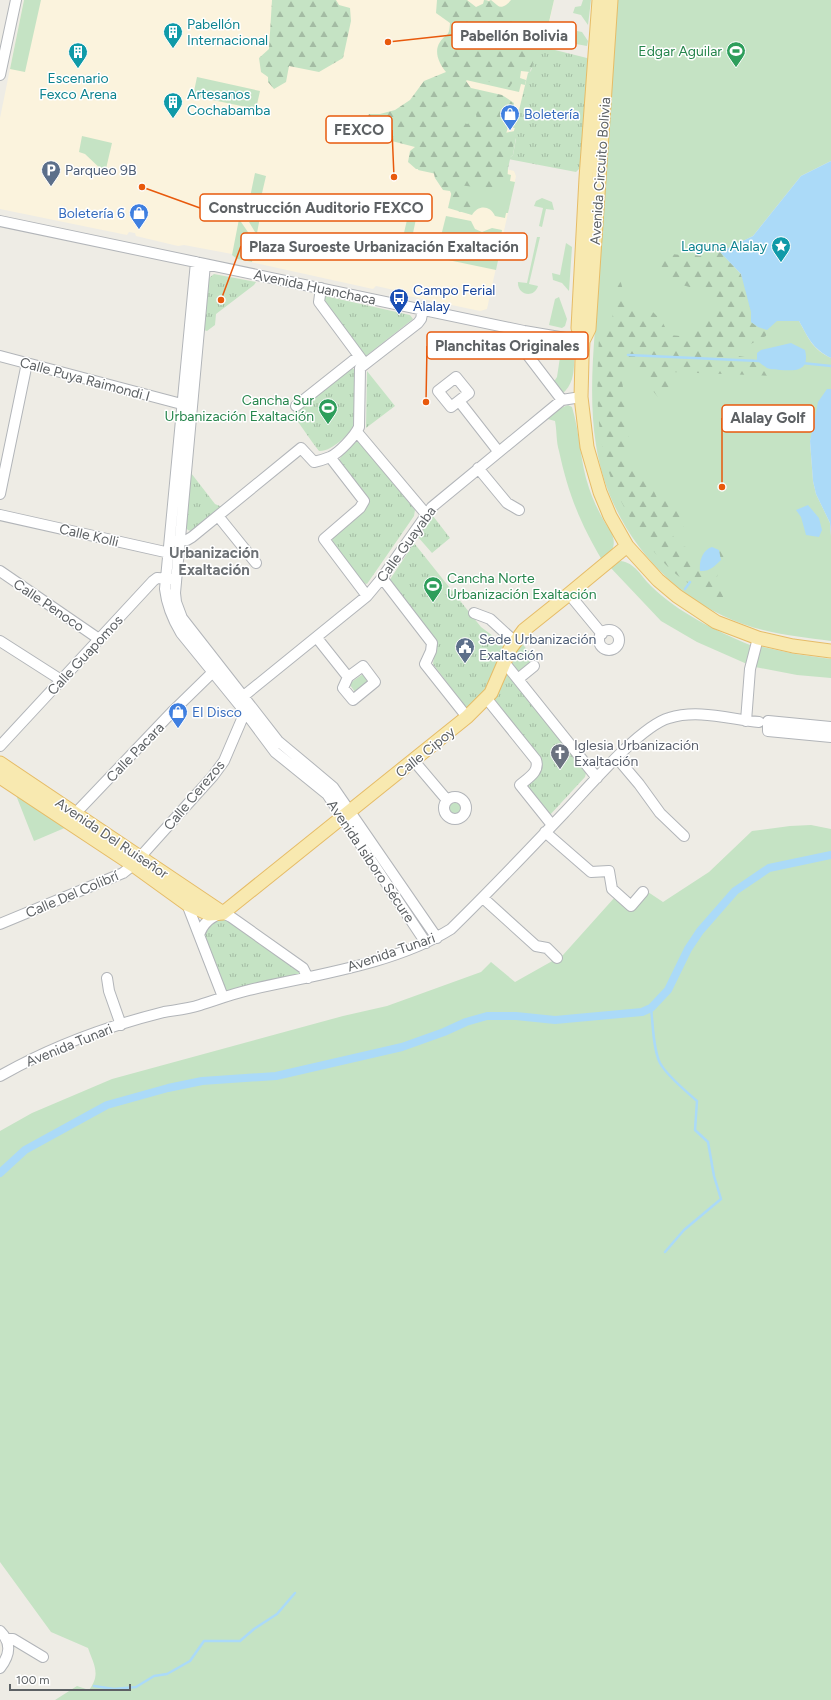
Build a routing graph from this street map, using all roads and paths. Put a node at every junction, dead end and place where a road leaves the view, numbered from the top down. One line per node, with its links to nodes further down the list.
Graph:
1 (16, 0): 4 (street)
2 (599, 0): 10 (main road, Avenida Circuito Bolivia)
3 (611, 0): 10 (main road, Avenida Circuito Bolivia)
4 (0, 75)
5 (0, 221): 6 (street, Avenida Huanchaca)
6 (201, 263): 7 (street, Avenida Huanchaca); 17 (street, Avenida Isiboro Sécure)
7 (321, 288): 8 (street, Avenida Huanchaca); 12 (street)
8 (423, 309): 9 (street, Avenida Huanchaca); 12 (street)
9 (524, 331): 10 (street, Avenida Huanchaca); 15 (street)
10 (583, 341): 14 (main road, Avenida Circuito Bolivia)
11 (0, 356): 13 (street, Calle Puya Raimondi I)
12 (362, 360): 18 (street); 19 (street)
13 (27, 363): 17 (street, Calle Puya Raimondi I); 23 (street)
14 (581, 397): 15 (street, Calle Guayaba); 29 (main road, Avenida Circuito Bolivia)
15 (562, 400): 20 (street, Calle Guayaba)
16 (459, 401): 20 (street)
17 (188, 406): 28 (street, Avenida Isiboro Sécure)
18 (296, 406)
19 (357, 432): 21 (street); 25 (street)
20 (498, 451): 22 (street, Calle Guayaba)
21 (330, 457): 27 (street); 36 (street)
22 (478, 468): 24 (street); 25 (street, Calle Guayaba)
23 (0, 494)
24 (519, 510)
25 (426, 514): 33 (street, Calle Guayaba)
26 (0, 515): 30 (street, Calle Kolli)
27 (218, 516): 28 (street); 31 (street)
28 (175, 541): 30 (street, Avenida Isiboro Sécure)
29 (627, 546): 35 (main road, Calle Cipoy); 40 (main road, Avenida Circuito Bolivia)
30 (174, 554): 34 (street, Avenida Isiboro Sécure)
31 (256, 563)
32 (0, 571): 41 (street, Calle Penoco)
33 (382, 578): 36 (street, Calle Guayaba); 54 (street)
34 (171, 579): 41 (street, Calle Guapomos); 47 (street, Avenida Isiboro Sécure)
35 (569, 594): 38 (street); 43 (main road, Calle Cipoy)
36 (367, 596): 39 (street, Calle Guayaba)
37 (474, 613): 43 (street)
38 (602, 634)
39 (317, 638): 48 (street); 51 (street, Calle Guayaba)
40 (758, 638): 44 (main road, Avenida Circuito Bolivia); 55 (street)
41 (99, 639): 50 (street, Calle Guapomos)
42 (0, 641): 50 (street)
43 (514, 642): 45 (main road, Calle Cipoy)
44 (831, 651)
45 (504, 662): 49 (street); 52 (main road, Calle Cipoy)
46 (534, 666): 49 (street)
47 (216, 669): 51 (street, Avenida Isiboro Sécure); 67 (street, Calle Pacara)
48 (348, 677)
49 (518, 679): 64 (street)
50 (61, 680): 59 (street, Calle Guapomos)
51 (240, 699): 53 (street, Avenida Isiboro Sécure)
52 (487, 699): 54 (main road, Calle Cipoy); 68 (street)
53 (249, 710): 66 (street, Avenida Isiboro Sécure); 70 (street, Calle Cerezos)
54 (467, 717): 61 (main road, Calle Cipoy)
55 (746, 721): 56 (street, Avenida Tunari); 60 (street, Avenida Tunari)
56 (759, 722)
57 (831, 727): 58 (street)
58 (831, 736)
59 (0, 746)
60 (617, 758): 64 (street, Avenida Tunari); 69 (street)
61 (414, 761): 65 (street); 66 (main road, Calle Cipoy)
62 (0, 763): 67 (main road, Avenida Del Ruiseñor)
63 (0, 777): 67 (main road, Avenida Del Ruiseñor)
64 (597, 778): 68 (street, Avenida Tunari)
65 (447, 800)
66 (347, 814): 74 (main road, Calle Cipoy); 77 (street, Avenida Isiboro Sécure); 78 (street, Avenida Isiboro Sécure)
67 (72, 817): 70 (main road, Avenida Del Ruiseñor)
68 (549, 829): 71 (street); 72 (street, Avenida Tunari)
69 (684, 836)
70 (137, 861): 73 (main road, Avenida Del Ruiseñor); 74 (main road, Avenida Del Ruiseñor); 75 (street, Calle Del Colibrí)
71 (643, 892)
72 (483, 898): 77 (street, Avenida Tunari); 79 (street)
73 (187, 904): 74 (main road, Avenida Del Ruiseñor); 76 (street)
74 (223, 913): 76 (street, Calle Cipoy); 81 (street, Avenida Del Ruiseñor)
75 (0, 924)
76 (199, 935): 82 (street)
77 (437, 938): 78 (street, Avenida Tunari)
78 (426, 943): 81 (street, Avenida Tunari)
79 (557, 958)
80 (107, 978): 83 (street)
81 (308, 978): 82 (street, Avenida Tunari)
82 (223, 998): 83 (street, Avenida Tunari)
83 (121, 1025): 84 (street, Avenida Tunari)
84 (0, 1076)
85 (4, 1640): 86 (street); 87 (street)
86 (43, 1657)
87 (2, 1662)

